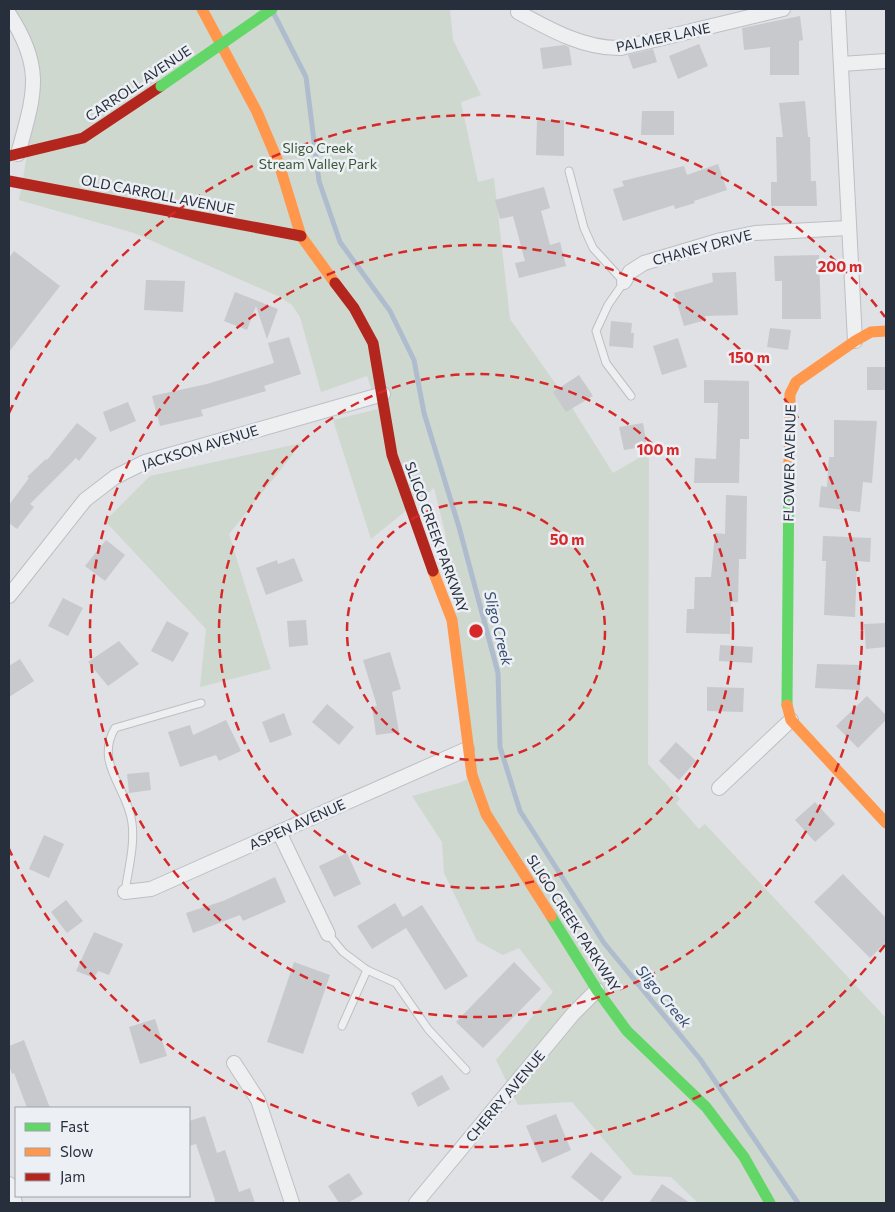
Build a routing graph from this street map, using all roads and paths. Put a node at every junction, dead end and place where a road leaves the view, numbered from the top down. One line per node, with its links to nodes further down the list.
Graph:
1 (202, 9): 13 (street, SLIGO CREEK PARKWAY)
2 (272, 9): 9 (street, CARROLL AVENUE, bridge)
3 (784, 9): 5 (street, PALMER LANE)
4 (838, 9): 8 (street)
5 (518, 12)
6 (9, 14): 9 (street)
7 (886, 61): 8 (street)
8 (841, 64): 12 (street)
9 (13, 155)
10 (569, 171): 14 (lane)
11 (9, 181): 13 (street, OLD CARROLL AVENUE)
12 (848, 228): 14 (street, CHANEY DRIVE); 16 (street)
13 (301, 236): 17 (street, SLIGO CREEK PARKWAY)
14 (624, 282): 18 (lane)
15 (886, 331): 16 (street)
16 (856, 341): 21 (street, FLOWER AVENUE)
17 (383, 394): 19 (street, JACKSON AVENUE); 22 (street, SLIGO CREEK PARKWAY)
18 (631, 396)
19 (9, 596)
20 (201, 703): 26 (lane)
21 (791, 720): 23 (street); 24 (street)
22 (467, 749): 25 (street, ASPEN AVENUE); 29 (street, SLIGO CREEK PARKWAY)
23 (719, 788)
24 (886, 823)
25 (279, 832): 26 (street, ASPEN AVENUE); 27 (street)
26 (125, 892)
27 (328, 934): 28 (lane)
28 (367, 970): 30 (lane); 32 (lane)
29 (597, 990): 36 (street, CHERRY AVENUE); 37 (street, SLIGO CREEK PARKWAY)
30 (342, 1026)
31 (234, 1063): 35 (street)
32 (466, 1070)
33 (9, 1184): 34 (street)
34 (15, 1203)
35 (292, 1203)
36 (416, 1203)
37 (770, 1203)

